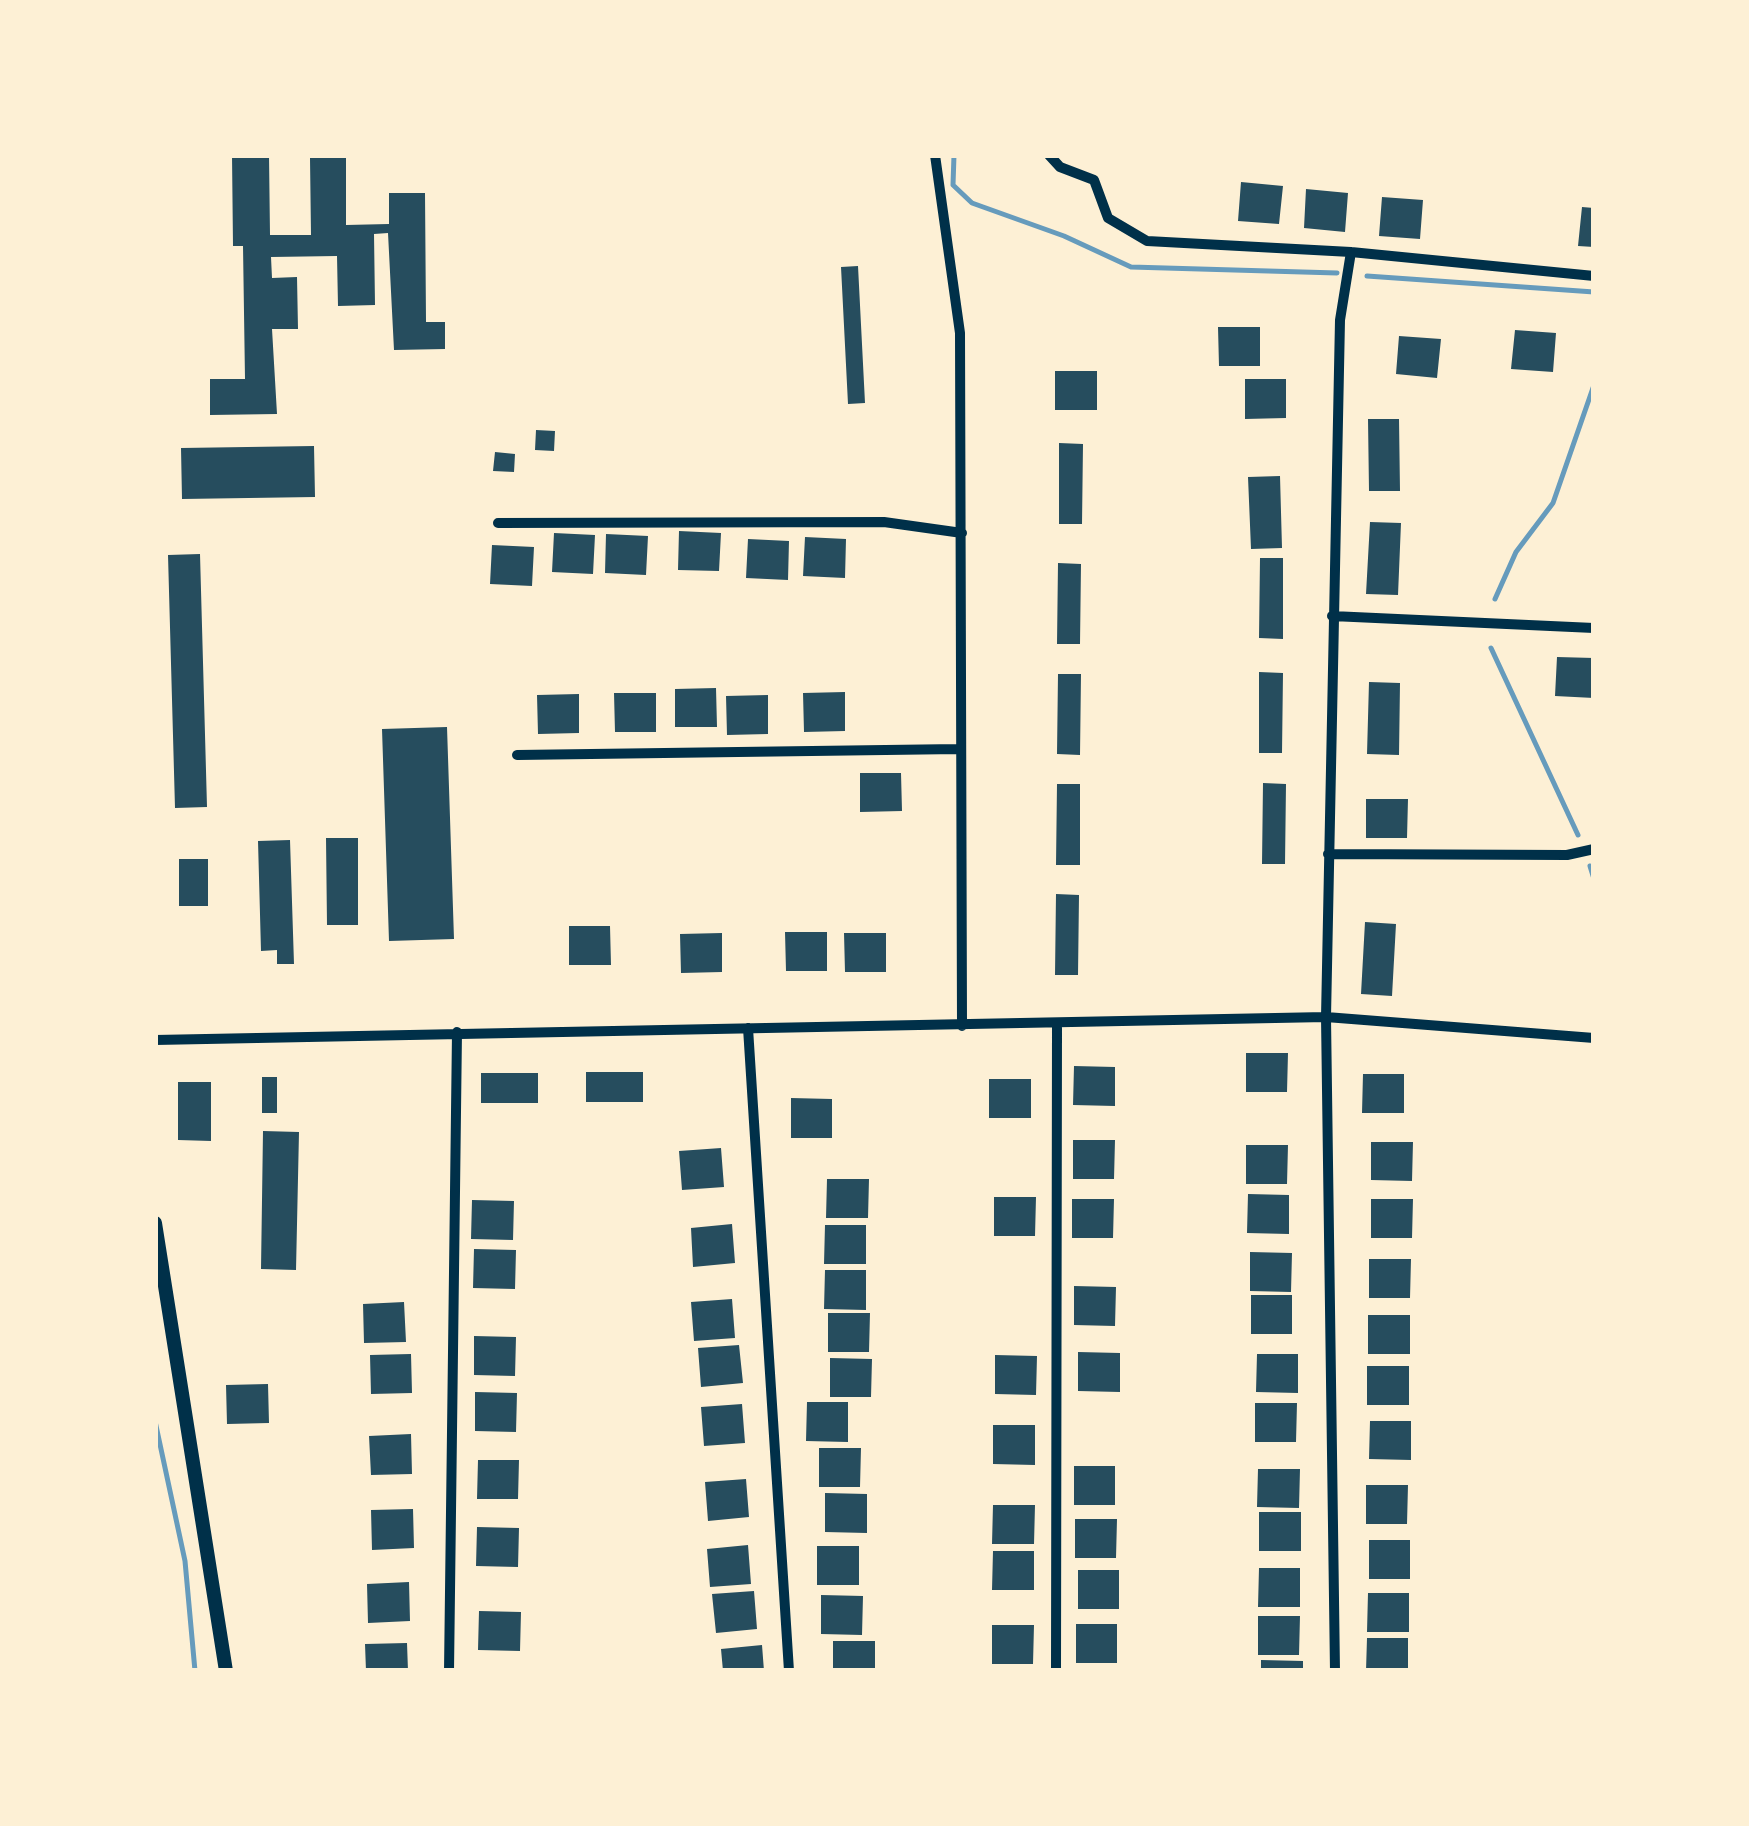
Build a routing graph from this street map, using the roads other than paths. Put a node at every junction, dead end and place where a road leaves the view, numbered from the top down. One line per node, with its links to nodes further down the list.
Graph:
1 (935, 155): 6 (street)
2 (1049, 155): 3 (street)
3 (1350, 252): 4 (street); 7 (street)
4 (1594, 276)
5 (498, 522): 6 (street)
6 (962, 533): 9 (street)
7 (1332, 616): 8 (street); 12 (street)
8 (1594, 628)
9 (958, 748): 10 (street); 15 (street)
10 (516, 755)
11 (1594, 849): 12 (street)
12 (1328, 854): 13 (street)
13 (1326, 1017): 14 (street); 18 (street); 25 (street)
14 (1057, 1024): 15 (street); 24 (street)
15 (962, 1026): 16 (street)
16 (748, 1028): 17 (street); 23 (street)
17 (457, 1032): 19 (street); 22 (street)
18 (1594, 1038)
19 (155, 1040)
20 (155, 1223): 21 (street)
21 (226, 1671)
22 (449, 1671)
23 (790, 1671)
24 (1056, 1671)
25 (1335, 1671)

